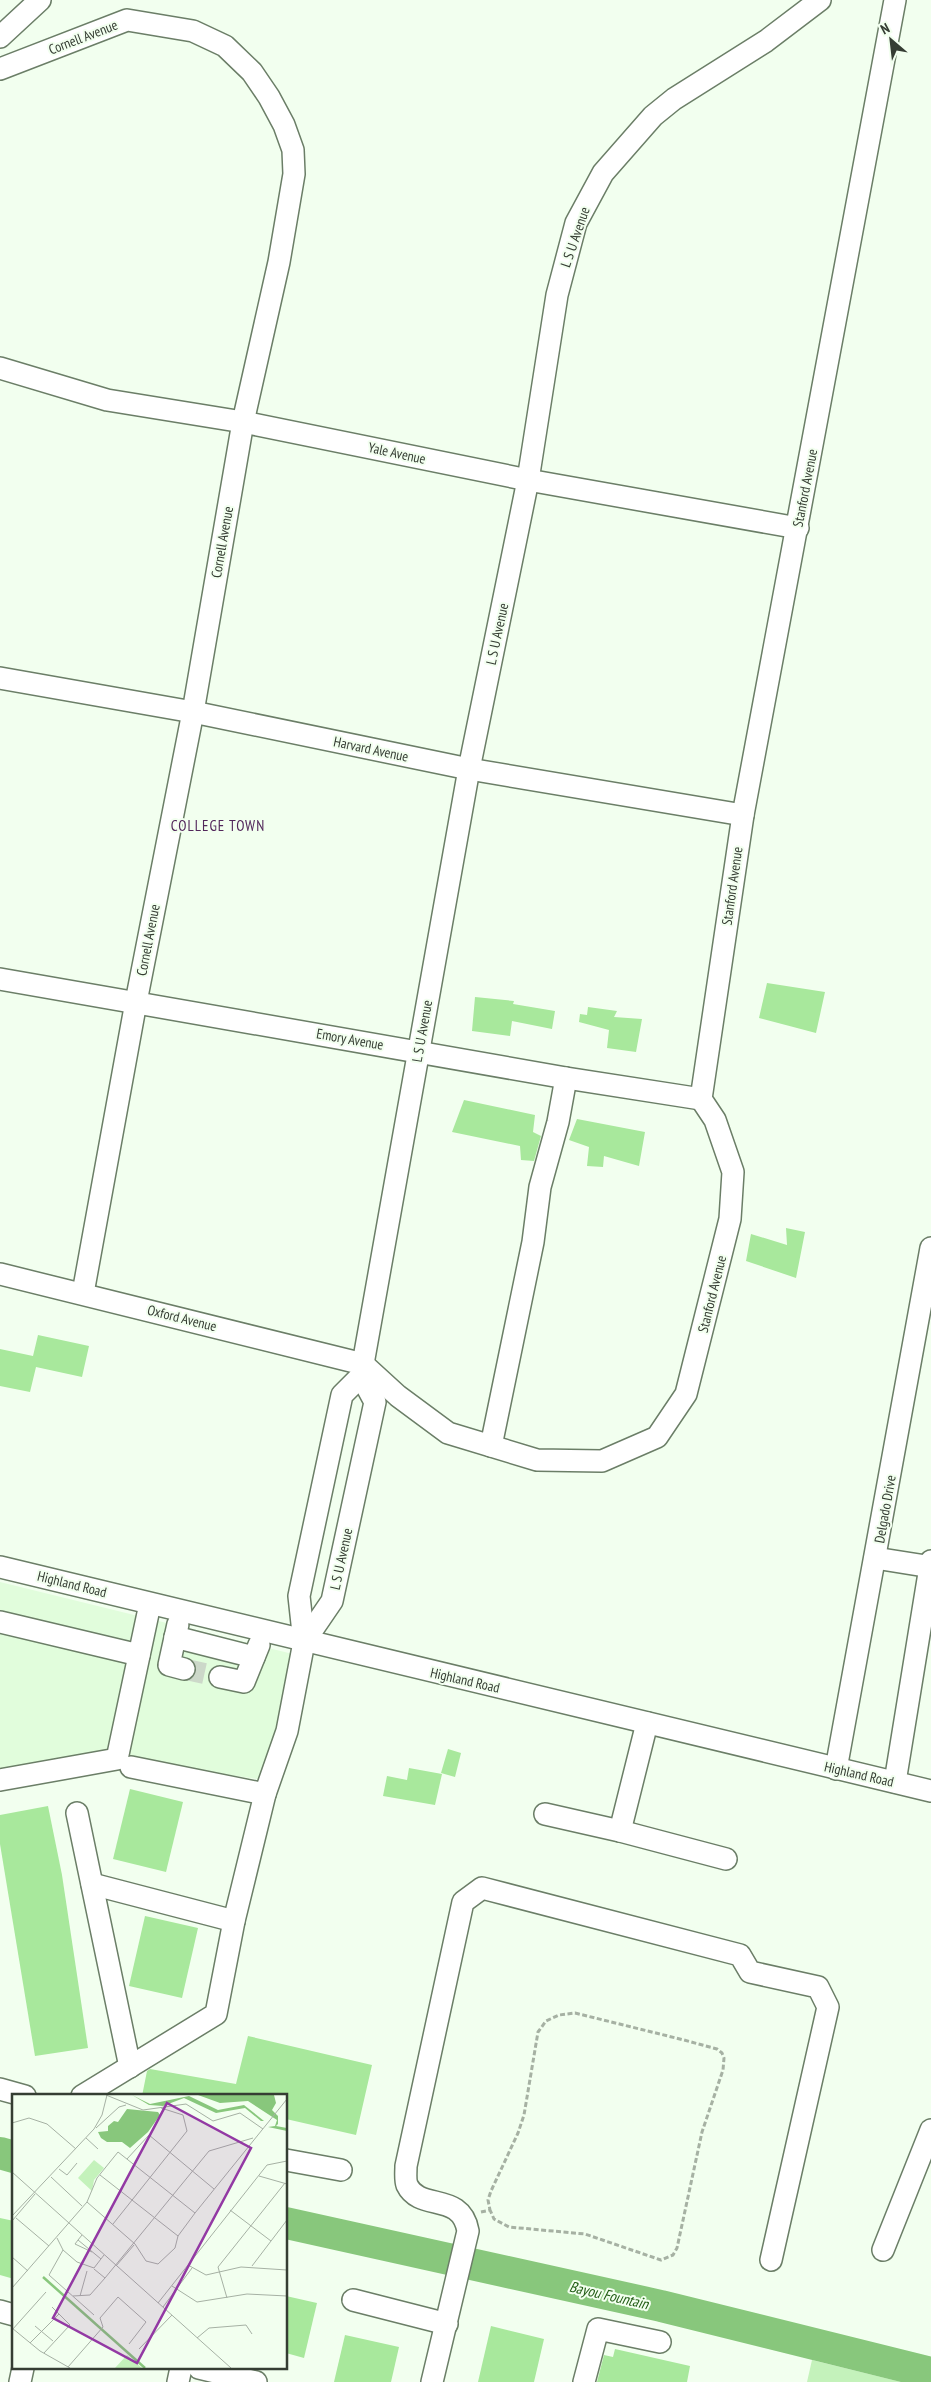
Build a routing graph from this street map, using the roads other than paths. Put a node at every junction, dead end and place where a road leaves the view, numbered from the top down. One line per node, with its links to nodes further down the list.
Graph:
1 (40, 0): 4 (street)
2 (820, 0): 8 (street, L S U Avenue)
3 (890, 3): 9 (street, Stanford Avenue)
4 (0, 37)
5 (0, 70): 7 (street, Cornell Avenue)
6 (0, 368): 7 (street, Yale Avenue)
7 (243, 422): 8 (street, Yale Avenue); 11 (street, Cornell Avenue)
8 (528, 480): 9 (street, Yale Avenue); 12 (street, L S U Avenue)
9 (798, 528): 13 (street, Stanford Avenue)
10 (0, 678): 11 (street, Harvard Avenue)
11 (193, 712): 12 (street, Harvard Avenue); 15 (street, Cornell Avenue)
12 (469, 769): 13 (street, Harvard Avenue); 16 (street, L S U Avenue)
13 (743, 815): 18 (street, Stanford Avenue)
14 (0, 979): 15 (street, Emory Avenue)
15 (136, 1002): 16 (street, Emory Avenue); 21 (street, Cornell Avenue)
16 (418, 1051): 17 (street, Emory Avenue); 23 (street, L S U Avenue)
17 (566, 1078): 18 (street, Emory Avenue); 24 (street)
18 (701, 1099): 24 (street, Stanford Avenue)
19 (931, 1248): 22 (street, Delgado Drive)
20 (0, 1274): 21 (street, Oxford Avenue)
21 (83, 1293): 23 (street, Oxford Avenue)
22 (926, 1302): 25 (street, Delgado Drive)
23 (362, 1370): 24 (street, Stanford Avenue); 35 (street); 35 (street, L S U Avenue)
24 (491, 1446)
25 (876, 1558): 26 (street); 42 (street, Delgado Drive)
26 (931, 1565): 44 (street)
27 (0, 1567): 28 (street, Highland Road)
28 (150, 1604): 29 (street, Highland Road); 36 (street)
29 (181, 1611): 32 (street, Highland Road); 33 (street)
30 (0, 1622): 31 (street)
31 (34, 1630): 34 (street); 36 (street)
32 (264, 1632): 35 (street, Highland Road); 37 (street)
33 (175, 1637): 37 (street); 38 (street)
34 (0, 1638)
35 (304, 1642): 40 (street, Highland Road); 46 (street)
36 (139, 1655): 43 (street)
37 (254, 1657): 39 (street)
38 (184, 1669)
39 (220, 1677)
40 (647, 1723): 42 (street, Highland Road); 49 (street)
41 (131, 1767): 46 (street)
42 (836, 1769): 44 (street, Highland Road)
43 (0, 1780)
44 (895, 1782): 45 (street, Highland Road)
45 (931, 1791)
46 (265, 1794): 52 (street)
47 (77, 1813): 51 (street)
48 (545, 1814): 49 (street)
49 (620, 1831): 50 (street)
50 (726, 1859)
51 (92, 1884): 52 (street); 53 (street)
52 (234, 1921): 53 (street)
53 (130, 2067): 56 (street)
54 (0, 2089): 55 (street)
55 (18, 2094)
56 (85, 2094)
57 (931, 2130): 60 (street)
58 (288, 2160): 59 (street)
59 (341, 2170)
60 (883, 2250)
61 (771, 2260): 63 (street)
62 (354, 2300): 63 (street)
63 (447, 2324): 67 (street)
64 (660, 2342): 68 (street)
65 (207, 2370): 66 (street)
66 (256, 2382)
67 (432, 2382)
68 (584, 2382)

